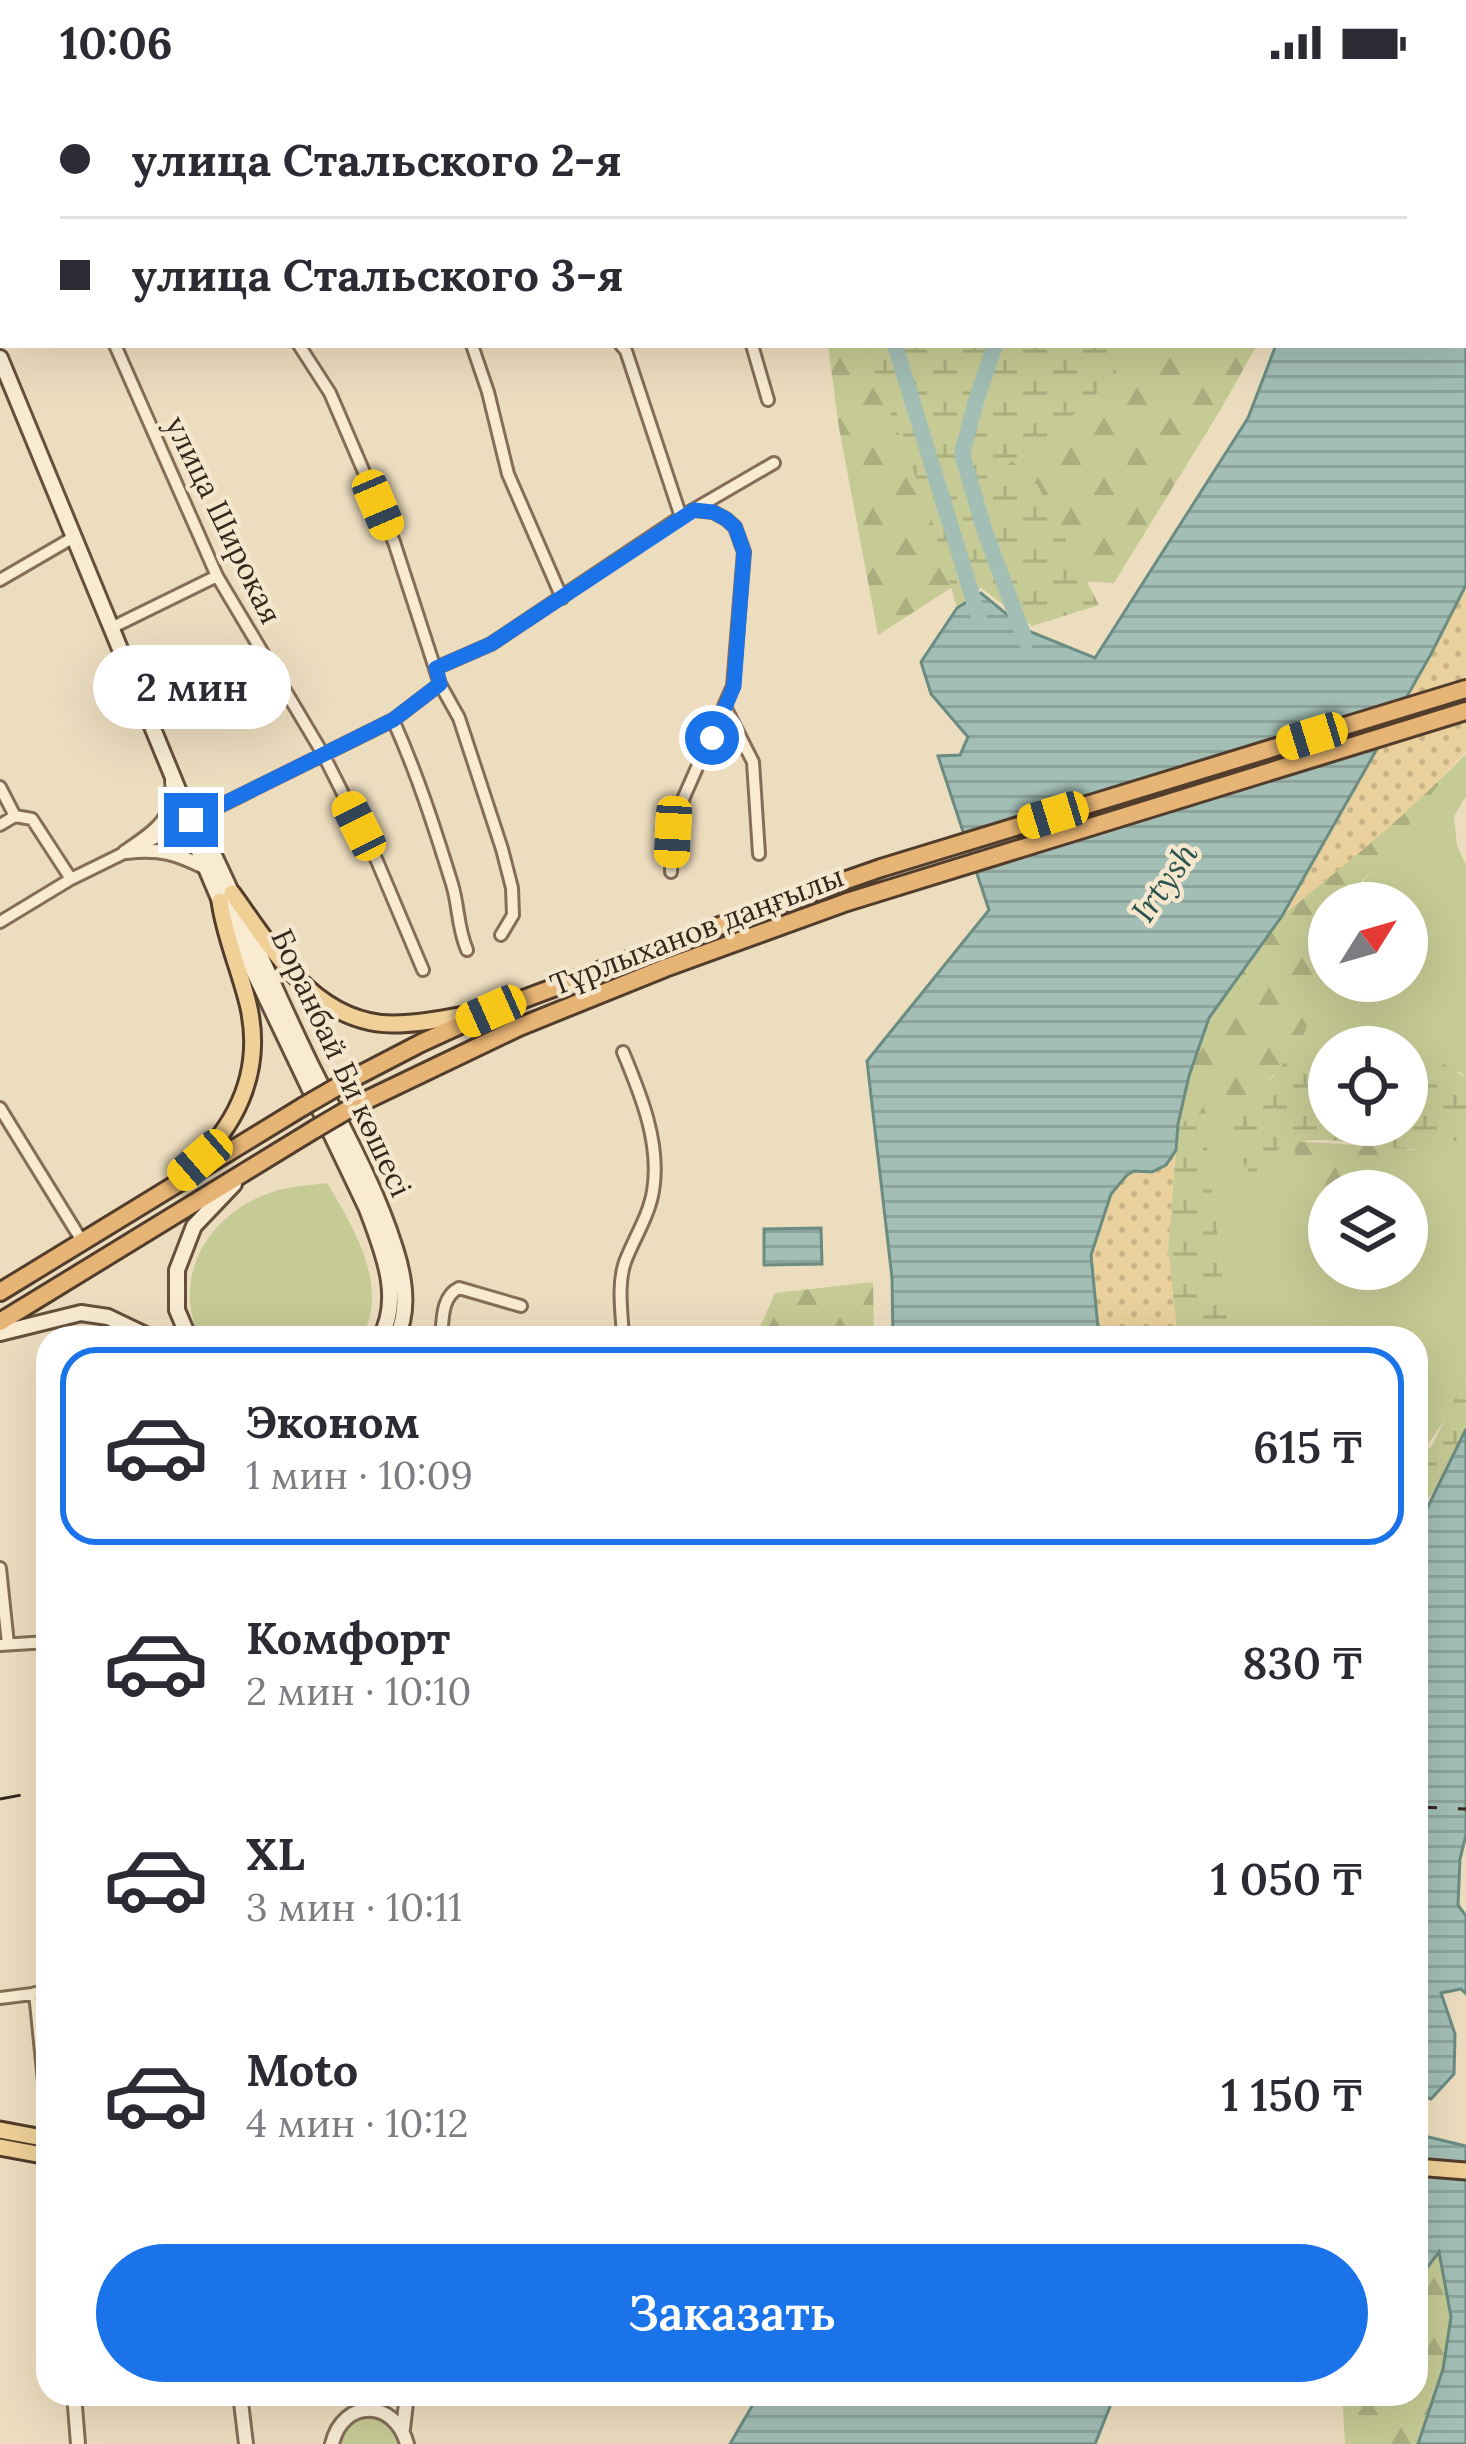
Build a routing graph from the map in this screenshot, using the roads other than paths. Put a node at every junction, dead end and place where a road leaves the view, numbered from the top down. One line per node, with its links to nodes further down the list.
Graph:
1 (117, 348): 12 (street, улица Широкая)
2 (301, 348): 16 (street)
3 (473, 348): 14 (street)
4 (625, 348): 10 (street)
5 (753, 348): 7 (street)
6 (0, 358): 11 (main road, Боранбай Би көшесі)
7 (768, 400)
8 (773, 463): 9 (street)
9 (694, 510): 10 (street); 19 (street)
10 (681, 517): 14 (street)
11 (74, 537): 13 (street); 15 (main road, Боранбай Би көшесі)
12 (217, 575): 15 (street); 22 (street, улица Широкая)
13 (0, 580)
14 (562, 598): 16 (street)
15 (111, 628): 23 (main road, Боранбай Би көшесі)
16 (436, 668): 17 (street)
17 (440, 684): 21 (street); 35 (street)
18 (1466, 688): 38 (highway, Тұрлыханов даңғылы)
19 (725, 709): 29 (street); 31 (street)
20 (1466, 711): 41 (highway, Тұрлыханов даңғылы, bridge)
21 (393, 720): 22 (street); 36 (street)
22 (323, 754): 26 (street); 37 (street, улица Широкая)
23 (170, 769): 26 (main road, Боранбай Би көшесі); 28 (street)
24 (0, 787): 25 (street)
25 (15, 816): 27 (street); 32 (street)
26 (191, 820): 28 (street); 30 (main road, Боранбай Би көшесі); 33 (main road, Боранбай Би көшесі)
27 (0, 825)
28 (125, 852): 30 (street); 32 (street)
29 (759, 854)
30 (206, 868): 33 (main road, Боранбай Би көшесі)
31 (671, 872)
32 (71, 879): 34 (street)
33 (226, 897): 38 (main road); 42 (main road); 49 (main road, Боранбай Би көшесі); 50 (main road, Боранбай Би көшесі)
34 (0, 922)
35 (501, 935)
36 (467, 950)
37 (423, 970)
38 (491, 1011): 42 (highway, Тұрлыханов даңғылы, bridge)
39 (623, 1052): 52 (street)
40 (0, 1108): 43 (street)
41 (249, 1168): 46 (highway, Тұрлыханов даңғылы); 48 (main road)
42 (157, 1197): 43 (highway, Тұрлыханов даңғылы)
43 (82, 1241): 44 (highway, Тұрлыханов даңғылы)
44 (0, 1292)
45 (521, 1306): 51 (street)
46 (0, 1322)
47 (127, 1326): 53 (main road)
48 (184, 1326)
49 (387, 1326)
50 (401, 1326)
51 (443, 1326)
52 (623, 1326)
53 (0, 1333)
54 (0, 1568): 55 (street)
55 (3, 1616): 57 (street)
56 (36, 1643): 57 (street)
57 (4, 1645)
58 (36, 1993): 59 (street)
59 (0, 1998)
60 (0, 2130): 61 (main road)
61 (36, 2137)
62 (0, 2147): 63 (main road)
63 (36, 2154)
64 (1428, 2168): 65 (main road)
65 (1466, 2171)
66 (75, 2406): 73 (street)
67 (241, 2406): 74 (street)
68 (368, 2406): 70 (street)
69 (406, 2406): 71 (street)
70 (365, 2410): 71 (street); 72 (street)
71 (405, 2437)
72 (331, 2443)
73 (78, 2444)
74 (246, 2444)

